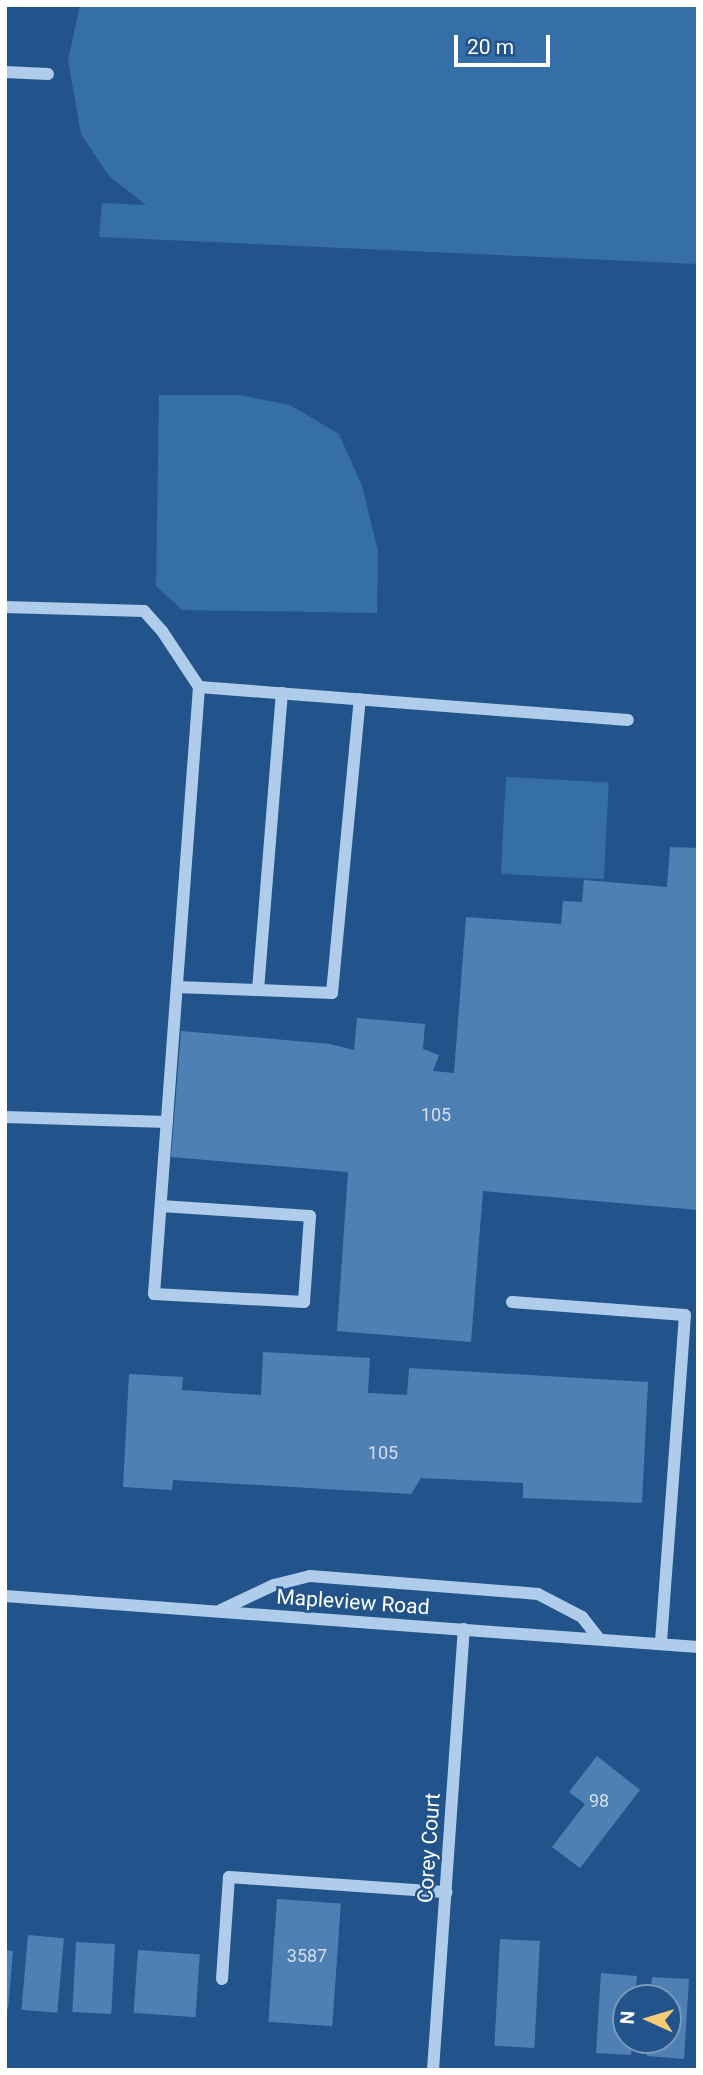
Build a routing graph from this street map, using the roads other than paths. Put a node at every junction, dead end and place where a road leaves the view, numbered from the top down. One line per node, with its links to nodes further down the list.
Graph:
1 (5, 72): 2 (street)
2 (48, 74)
3 (5, 607): 4 (street)
4 (199, 687): 5 (street); 8 (street)
5 (282, 693): 6 (street); 9 (street)
6 (360, 699): 7 (street); 9 (street)
7 (628, 720)
8 (177, 987): 9 (street); 11 (street)
9 (258, 990)
10 (5, 1117): 11 (street)
11 (167, 1122): 12 (street)
12 (161, 1206): 12 (street)
13 (512, 1302): 18 (street)
14 (5, 1595): 15 (street, Mapleview Road)
15 (217, 1611): 16 (street, Mapleview Road); 17 (street)
16 (464, 1629): 17 (street, Mapleview Road); 20 (street, Corey Court)
17 (599, 1639): 18 (street, Mapleview Road)
18 (660, 1644): 19 (street, Mapleview Road)
19 (698, 1647)
20 (446, 1892): 21 (street); 22 (street, Corey Court)
21 (222, 1979)
22 (433, 2070)

